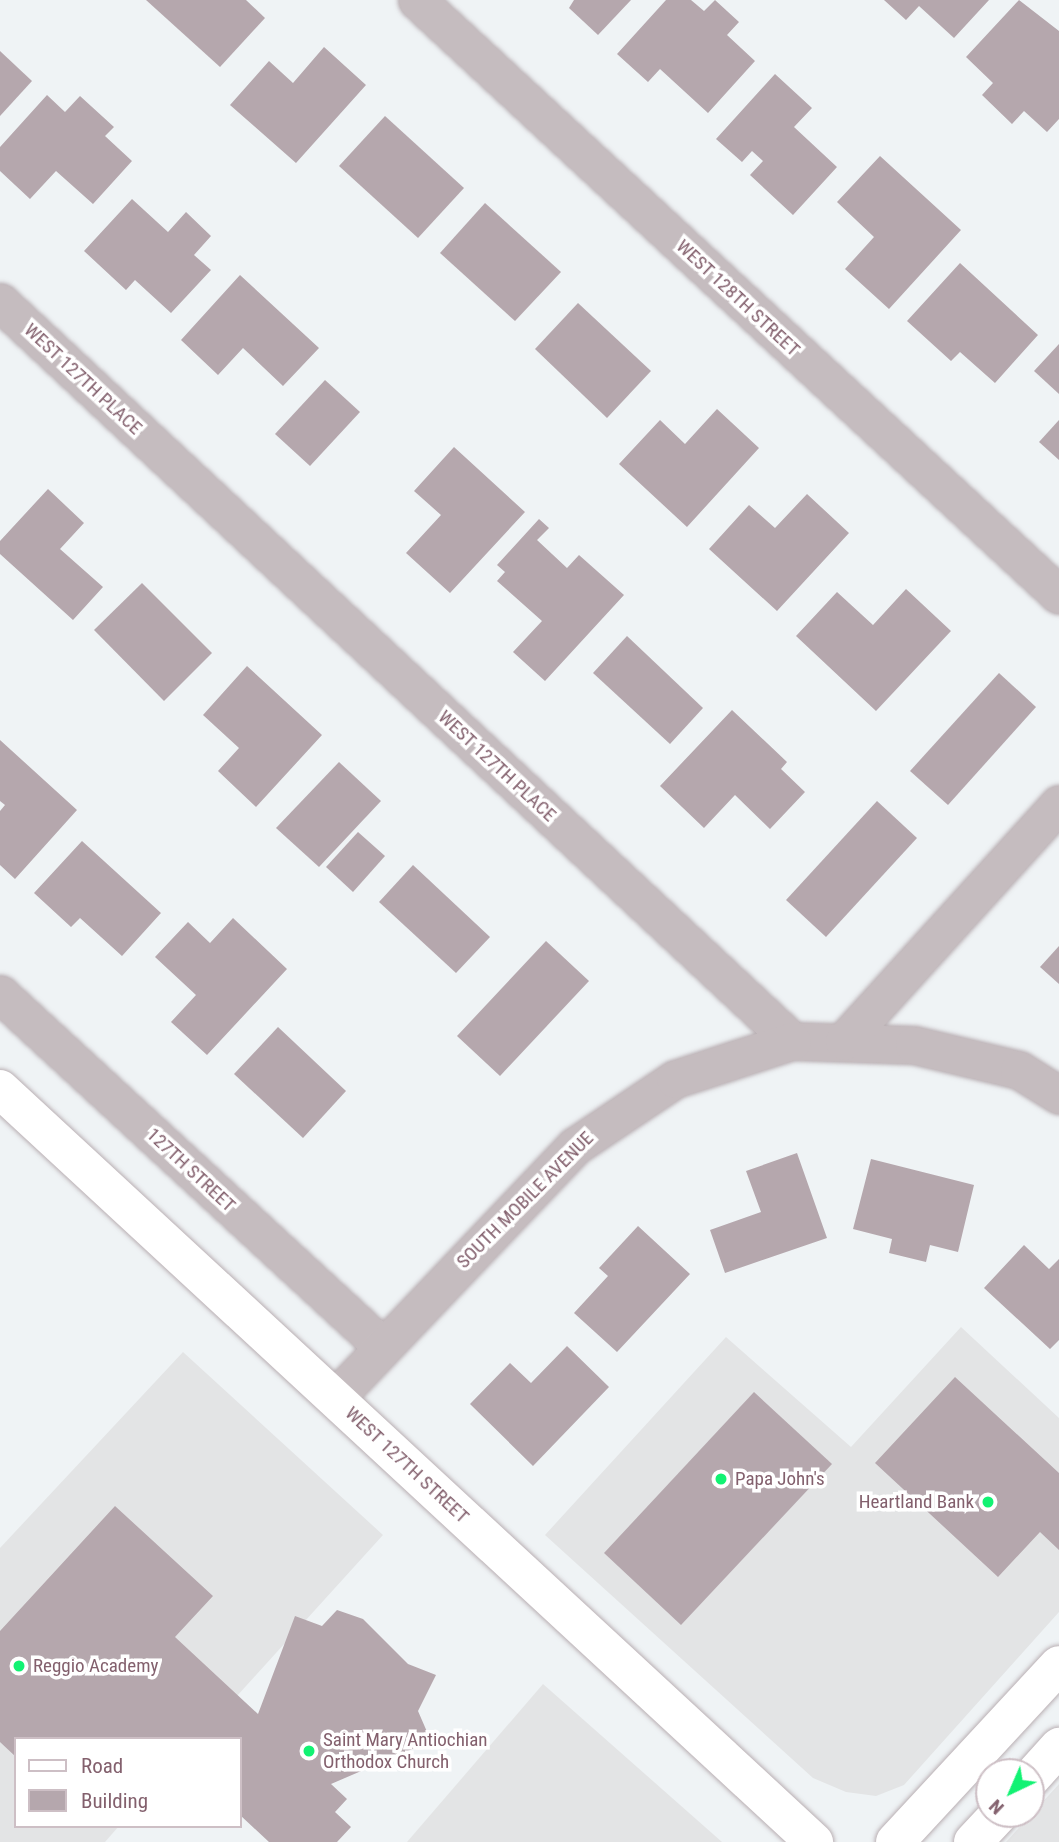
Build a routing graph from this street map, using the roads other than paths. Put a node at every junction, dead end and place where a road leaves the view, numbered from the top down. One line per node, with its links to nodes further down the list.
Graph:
1 (417, 0): 3 (street, WEST 128TH STREET)
2 (0, 302): 6 (street, WEST 127TH PLACE)
3 (1059, 595)
4 (1059, 804): 7 (street)
5 (0, 994): 10 (street, 127TH STREET)
6 (792, 1041): 7 (street); 10 (street, SOUTH MOBILE AVENUE)
7 (844, 1041): 9 (street)
8 (0, 1089): 11 (main road, WEST 127TH STREET)
9 (1059, 1095)
10 (382, 1346): 11 (street, SOUTH MOBILE AVENUE)
11 (335, 1398): 16 (main road, WEST 127TH STREET)
12 (1059, 1665): 17 (main road)
13 (1059, 1747): 14 (main road)
14 (1045, 1762)
15 (986, 1828): 18 (main road)
16 (814, 1842)
17 (895, 1842)
18 (973, 1842)

